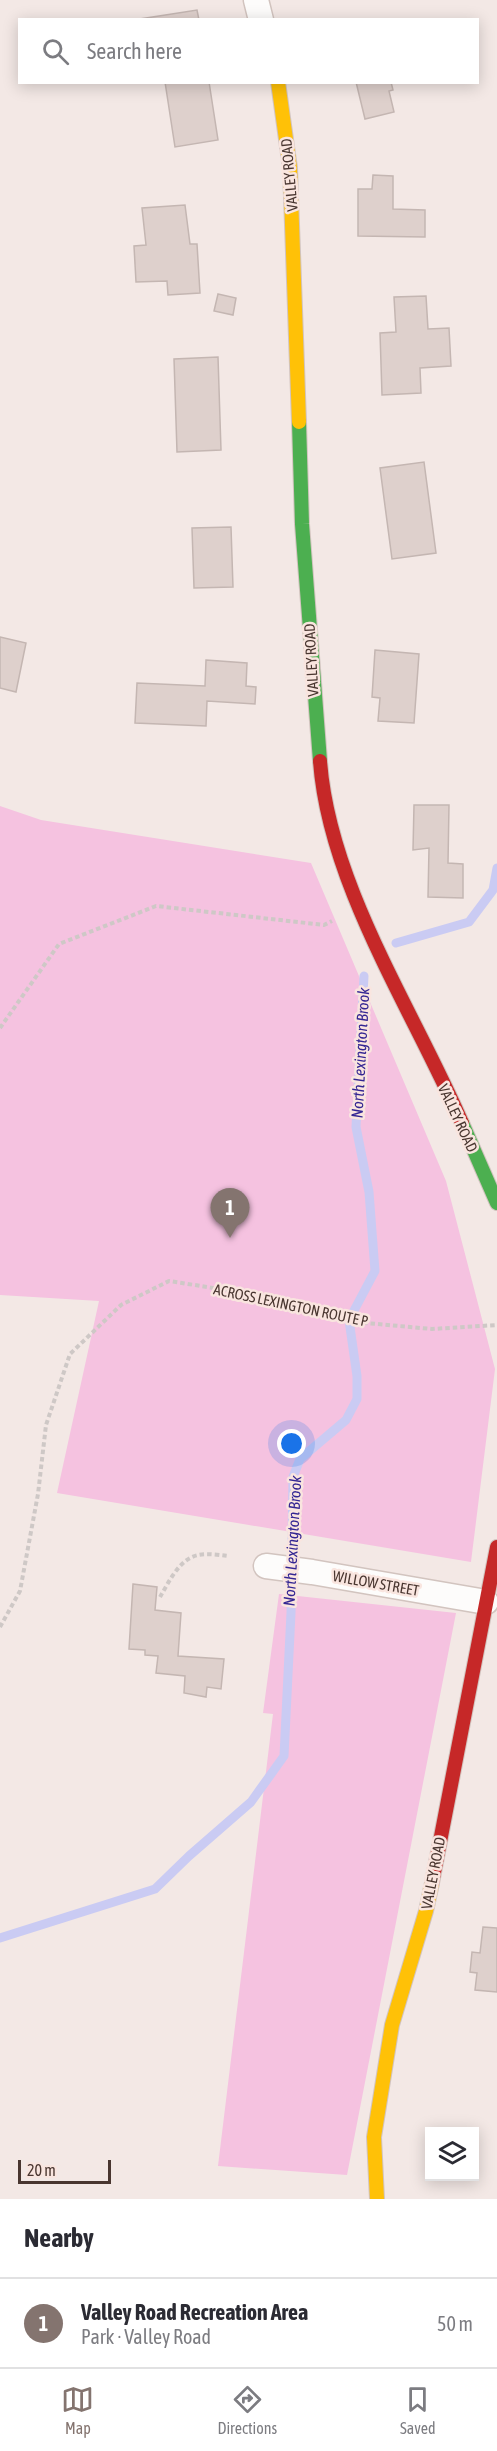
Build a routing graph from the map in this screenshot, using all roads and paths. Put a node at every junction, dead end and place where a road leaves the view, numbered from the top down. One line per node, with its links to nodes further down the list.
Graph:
1 (256, 0): 2 (street)
2 (260, 18)
3 (278, 84): 4 (street, VALLEY ROAD)
4 (359, 906): 5 (path); 6 (street, VALLEY ROAD)
5 (0, 1028)
6 (497, 1203)
7 (497, 1325): 13 (path, ACROSS LEXINGTON ROUTE P)
8 (497, 1547): 12 (street, VALLEY ROAD)
9 (228, 1556): 11 (path)
10 (266, 1566): 12 (street, WILLOW STREET)
11 (160, 1597)
12 (486, 1602): 14 (street, VALLEY ROAD)
13 (0, 1627)
14 (376, 2199)

